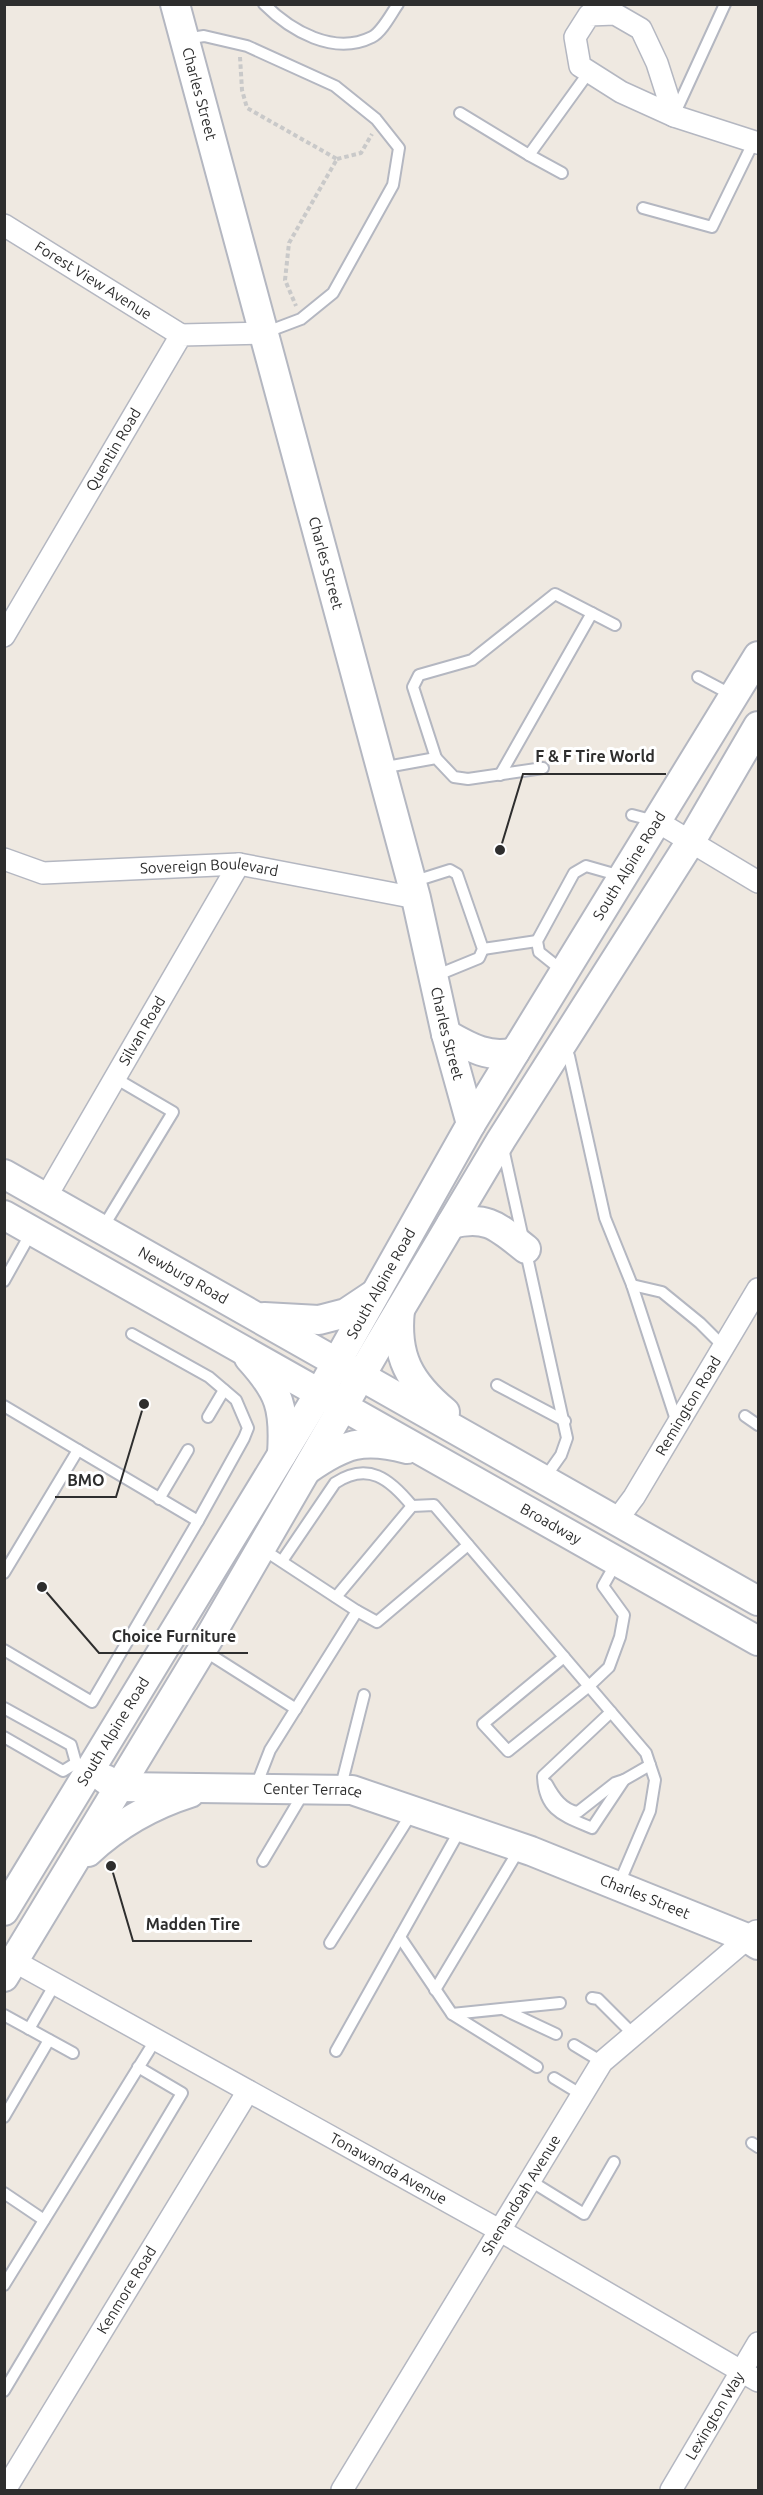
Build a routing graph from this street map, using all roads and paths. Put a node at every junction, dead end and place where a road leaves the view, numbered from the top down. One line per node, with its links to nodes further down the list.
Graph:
1 (175, 4): 6 (main road, Charles Street)
2 (264, 4): 3 (lane)
3 (398, 4)
4 (725, 4): 10 (lane)
5 (612, 9): 8 (street); 10 (street)
6 (184, 39): 7 (lane); 19 (main road, Charles Street)
7 (240, 44): 11 (lane); 14 (path)
8 (589, 72): 10 (street); 13 (lane)
9 (460, 113): 13 (lane)
10 (674, 116): 12 (street)
11 (379, 122): 14 (path); 18 (lane)
12 (756, 142): 16 (lane)
13 (529, 155): 15 (lane)
14 (337, 159): 18 (path)
15 (562, 173)
16 (643, 208)
17 (4, 225): 20 (street, Forest View Avenue)
18 (301, 319): 19 (lane)
19 (264, 333): 20 (street); 29 (main road, Charles Street)
20 (181, 335): 23 (street, Quentin Road)
21 (592, 613): 22 (lane); 28 (lane); 31 (lane)
22 (615, 625)
23 (4, 636)
24 (759, 656): 26 (main road, South Alpine Road)
25 (698, 677): 26 (lane)
26 (734, 696): 32 (main road, South Alpine Road)
27 (759, 726): 33 (main road, South Alpine Road)
28 (436, 758): 29 (lane); 31 (lane)
29 (381, 768): 38 (main road, Charles Street)
30 (543, 768): 31 (lane)
31 (500, 775)
32 (645, 819): 33 (street); 36 (main road, South Alpine Road)
33 (691, 841): 37 (street); 48 (main road, South Alpine Road)
34 (4, 859): 35 (street, Sovereign Boulevard)
35 (239, 864): 38 (street, Sovereign Boulevard); 46 (street, Silvan Road)
36 (623, 876): 39 (lane); 41 (main road, South Alpine Road)
37 (759, 882)
38 (414, 890): 40 (lane); 42 (main road, Charles Street)
39 (537, 941): 40 (lane); 41 (lane)
40 (483, 949): 42 (lane)
41 (564, 972): 44 (main road, South Alpine Road)
42 (433, 977): 43 (main road, Charles Street)
43 (446, 1034): 44 (main road); 47 (main road, Charles Street)
44 (516, 1052): 47 (main road, South Alpine Road)
45 (569, 1056): 57 (lane)
46 (115, 1078): 50 (street, Silvan Road); 53 (lane)
47 (471, 1124): 59 (main road, South Alpine Road)
48 (501, 1140): 52 (main road, South Alpine Road); 55 (lane)
49 (4, 1174): 50 (main road, Newburg Road)
50 (46, 1197): 53 (main road, Newburg Road)
51 (4, 1215): 54 (main road)
52 (451, 1224): 55 (main road); 60 (main road, South Alpine Road)
53 (102, 1229): 61 (main road, Newburg Road)
54 (33, 1231): 56 (lane); 63 (main road)
55 (526, 1249): 72 (lane)
56 (4, 1281)
57 (632, 1284): 64 (lane); 73 (lane)
58 (759, 1289): 64 (street, Remington Road)
59 (375, 1294): 61 (main road); 65 (main road, South Alpine Road)
60 (400, 1310): 65 (main road, South Alpine Road); 75 (main road)
61 (254, 1315): 65 (main road, Newburg Road)
62 (132, 1334): 67 (lane)
63 (238, 1346): 68 (main road); 79 (main road)
64 (724, 1347): 73 (street, Remington Road)
65 (350, 1369): 68 (main road, South Alpine Road); 75 (main road)
66 (497, 1385): 72 (lane)
67 (224, 1390): 71 (lane); 83 (lane)
68 (332, 1399): 78 (main road, Broadway); 79 (main road, South Alpine Road)
69 (4, 1406): 76 (lane)
70 (745, 1416): 74 (lane)
71 (208, 1417)
72 (565, 1421): 80 (lane)
73 (677, 1425): 84 (street, Remington Road)
74 (759, 1425)
75 (484, 1445): 80 (main road)
76 (78, 1450): 81 (lane); 88 (lane)
77 (188, 1450): 81 (lane)
78 (428, 1454): 79 (main road); 87 (main road, Broadway)
79 (294, 1463): 86 (main road, South Alpine Road); 103 (main road, South Alpine Road)
80 (543, 1479): 84 (main road)
81 (159, 1499): 83 (lane)
82 (412, 1506): 85 (lane); 86 (lane); 89 (lane)
83 (198, 1521): 93 (lane)
84 (616, 1521): 90 (main road)
85 (468, 1545): 91 (lane); 95 (lane)
86 (271, 1554): 89 (lane); 94 (main road, South Alpine Road)
87 (617, 1562): 92 (main road, Broadway); 96 (lane)
88 (4, 1573)
89 (336, 1597): 91 (lane)
90 (759, 1601)
91 (357, 1611): 99 (lane)
92 (759, 1641)
93 (4, 1650)
94 (202, 1650): 99 (lane); 106 (main road, South Alpine Road)
95 (564, 1658): 96 (lane); 96 (lane)
96 (589, 1686): 100 (lane)
97 (364, 1695): 110 (lane)
98 (4, 1708): 103 (lane)
99 (296, 1709): 108 (lane)
100 (611, 1712): 102 (lane); 104 (lane)
101 (4, 1737): 103 (lane)
102 (650, 1765): 105 (lane); 116 (lane)
103 (84, 1766): 106 (main road); 117 (main road, South Alpine Road)
104 (543, 1776): 105 (lane); 105 (lane)
105 (624, 1780)
106 (119, 1787): 107 (main road, Center Terrace); 115 (main road, South Alpine Road)
107 (202, 1788): 108 (main road, Center Terrace); 115 (main road)
108 (254, 1789): 109 (main road, Center Terrace)
109 (305, 1790): 110 (main road, Center Terrace); 114 (lane)
110 (340, 1790): 111 (main road, Center Terrace)
111 (413, 1811): 112 (main road, Center Terrace); 120 (lane)
112 (461, 1827): 113 (main road, Center Terrace); 118 (lane)
113 (525, 1849): 116 (main road, Charles Street); 123 (lane)
114 (263, 1861)
115 (69, 1870): 121 (main road, South Alpine Road)
116 (618, 1886): 119 (main road, Charles Street)
117 (4, 1911)
118 (400, 1937): 123 (lane); 135 (lane)
119 (755, 1937): 131 (street, Shenandoah Avenue)
120 (330, 1943)
121 (9, 1969): 122 (street, Tonawanda Avenue)
122 (55, 1984): 129 (lane); 132 (street, Tonawanda Avenue)
123 (435, 1989): 127 (lane)
124 (592, 1998): 131 (lane)
125 (560, 2003): 126 (lane)
126 (502, 2009): 127 (lane); 130 (lane)
127 (452, 2014): 139 (lane)
128 (4, 2015): 129 (lane)
129 (29, 2029): 133 (lane)
130 (556, 2034)
131 (634, 2035): 137 (street, Shenandoah Avenue)
132 (156, 2039): 138 (lane); 141 (street, Tonawanda Avenue)
133 (49, 2040): 136 (lane); 143 (lane)
134 (574, 2045): 137 (lane)
135 (336, 2051)
136 (73, 2053)
137 (602, 2062): 142 (street, Shenandoah Avenue)
138 (138, 2067): 147 (lane); 152 (lane)
139 (537, 2067)
140 (555, 2078): 142 (lane)
141 (248, 2091): 148 (street, Tonawanda Avenue); 153 (street, Kenmore Road)
142 (582, 2095): 145 (street, Shenandoah Avenue)
143 (4, 2117)
144 (614, 2162): 145 (lane)
145 (529, 2180): 148 (street, Shenandoah Avenue)
146 (4, 2193): 147 (lane)
147 (44, 2220): 149 (lane)
148 (499, 2230): 151 (street, Tonawanda Avenue); 154 (street, Shenandoah Avenue)
149 (4, 2285)
150 (759, 2343): 151 (street, Lexington Way)
151 (750, 2376): 155 (street, Lexington Way)
152 (4, 2391)
153 (5, 2490)
154 (342, 2490)
155 (671, 2490)

